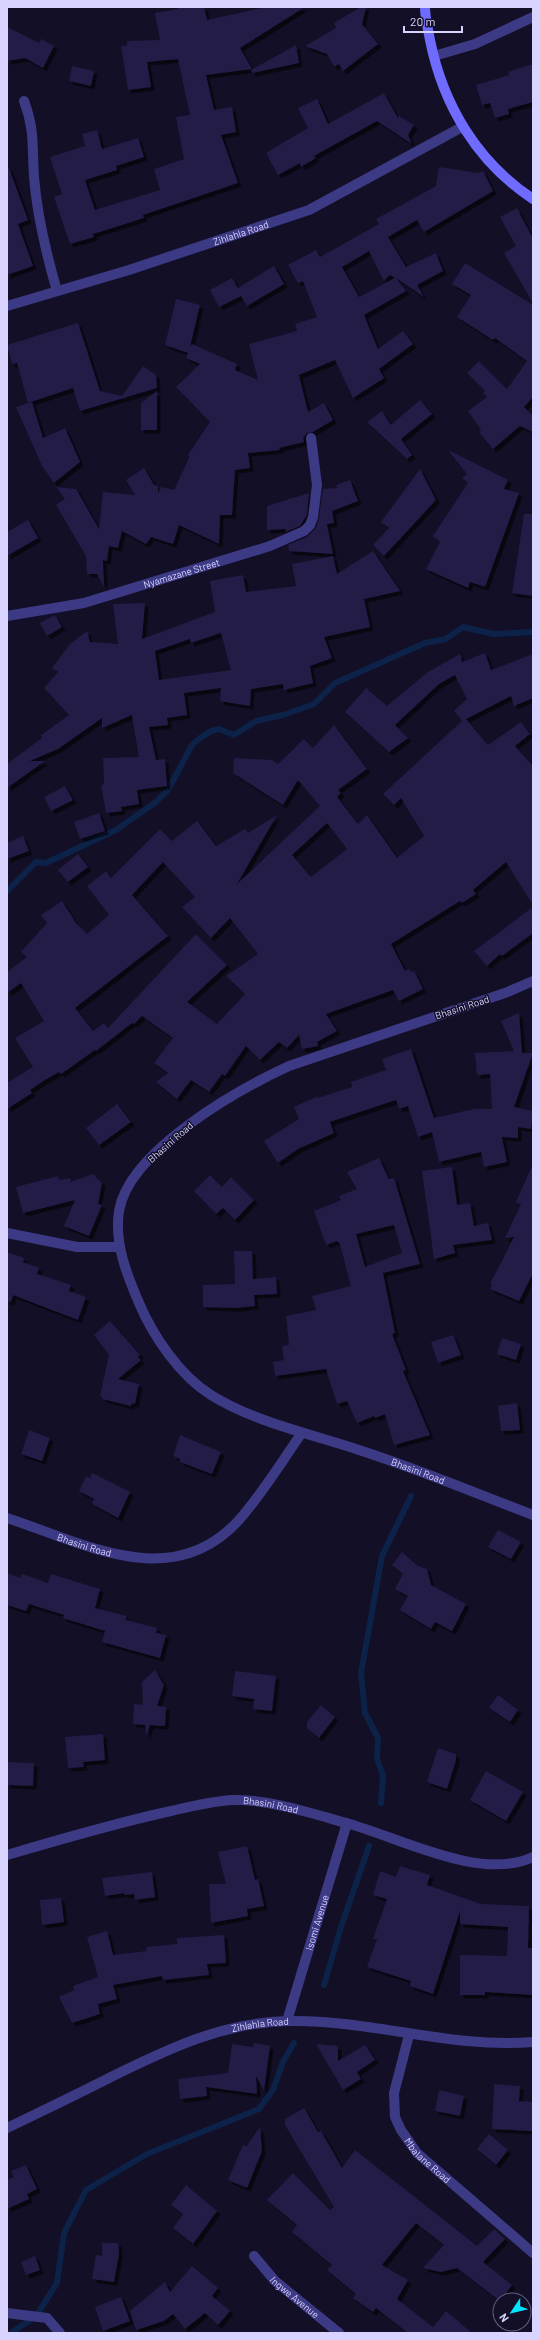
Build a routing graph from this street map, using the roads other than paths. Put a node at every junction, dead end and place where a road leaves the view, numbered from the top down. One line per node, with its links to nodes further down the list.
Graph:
1 (425, 7): 3 (street)
2 (533, 16): 3 (street)
3 (434, 56): 5 (street)
4 (24, 101): 7 (street)
5 (462, 127): 6 (street); 7 (street, Zihlahla Road)
6 (533, 198)
7 (56, 291): 8 (street, Zihlahla Road)
8 (7, 306)
9 (311, 438): 10 (street, Nyamazane Street)
10 (7, 616)
11 (533, 981): 13 (street, Bhasini Road)
12 (7, 1233): 13 (street)
13 (120, 1248): 14 (street, Bhasini Road)
14 (301, 1434): 15 (street, Bhasini Road); 16 (street, Bhasini Road)
15 (533, 1515)
16 (7, 1518)
17 (347, 1823): 18 (street, Bhasini Road); 19 (street, Bhasini Road); 20 (street, Isomi Avenue)
18 (7, 1855)
19 (533, 1858)
20 (287, 2021): 21 (street, Zihlahla Road); 23 (street, Zihlahla Road)
21 (409, 2035): 22 (street, Zihlahla Road); 24 (street, Mbalane Road)
22 (533, 2042)
23 (7, 2128)
24 (533, 2253)
25 (254, 2256): 28 (street, Ingwe Avenue)
26 (7, 2313): 27 (street)
27 (60, 2333)
28 (339, 2333)

